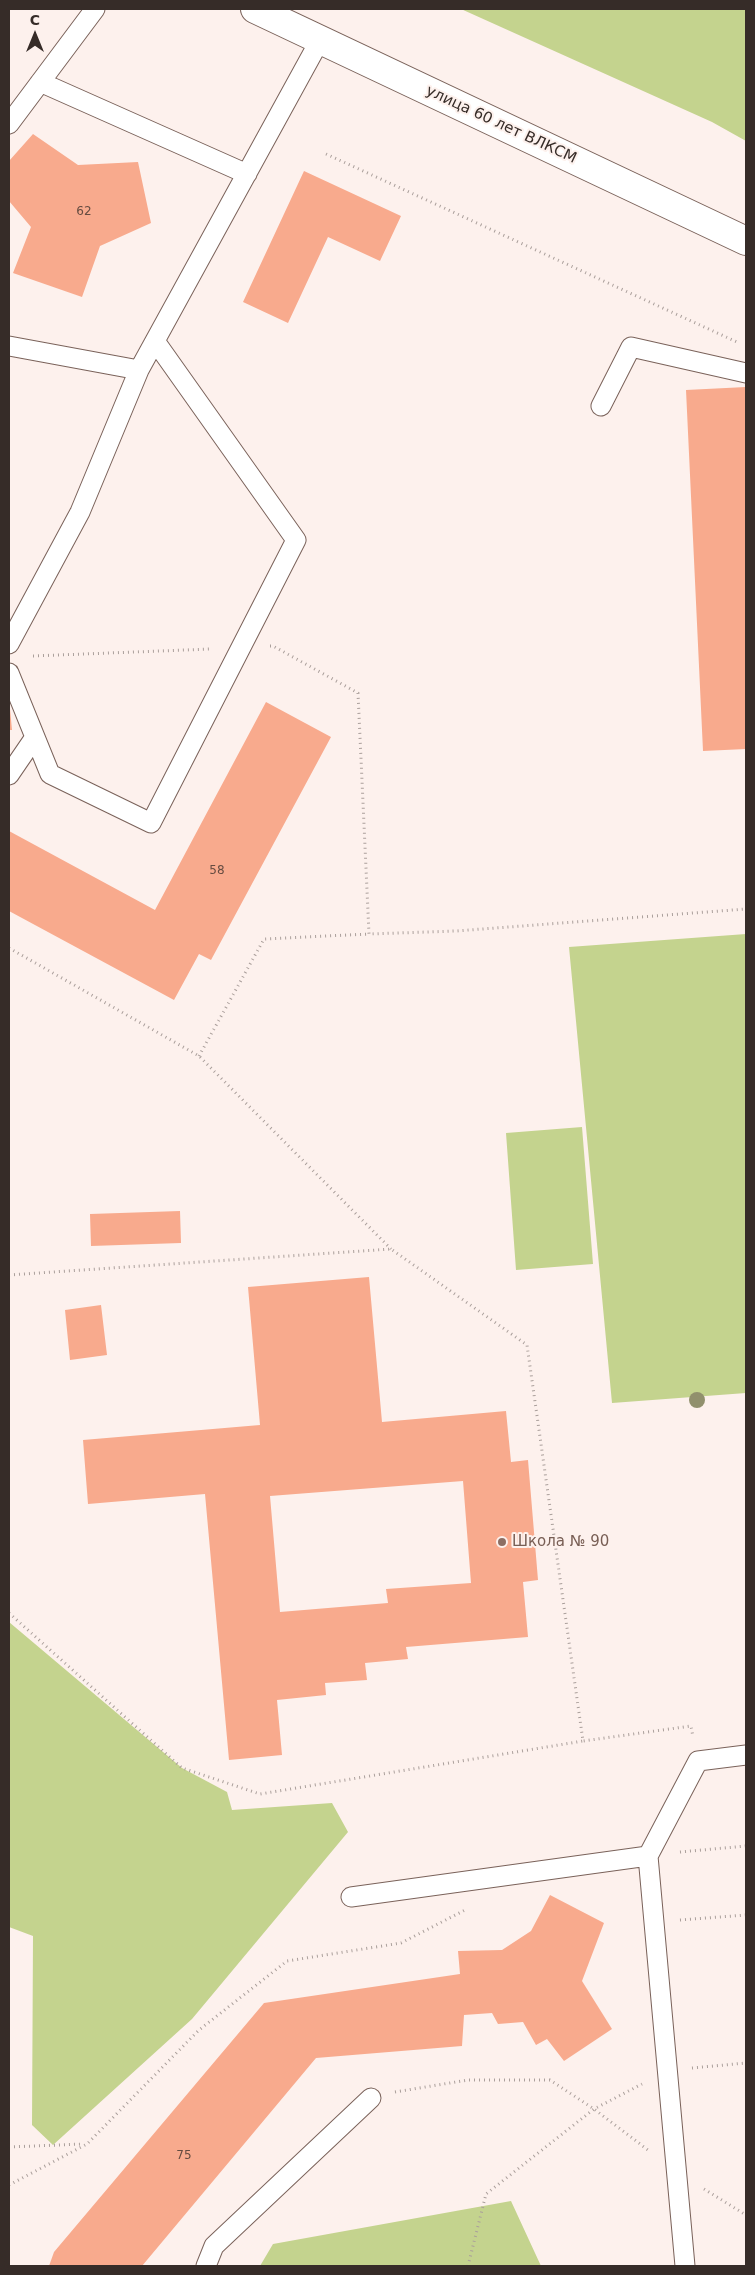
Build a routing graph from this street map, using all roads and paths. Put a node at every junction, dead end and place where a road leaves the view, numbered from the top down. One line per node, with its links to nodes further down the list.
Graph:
1 (95, 9): 4 (lane)
2 (255, 9): 3 (street, улица 60 лет ВЛКСМ)
3 (320, 40): 7 (lane); 8 (street, улица 60 лет ВЛКСМ)
4 (40, 82): 5 (lane); 7 (lane)
5 (9, 124)
6 (326, 154): 11 (path)
7 (247, 174): 9 (lane)
8 (746, 240)
9 (155, 341): 12 (lane); 16 (lane)
10 (9, 346): 12 (lane)
11 (746, 346)
12 (139, 370): 15 (lane)
13 (746, 373): 14 (lane)
14 (601, 406)
15 (9, 644)
16 (240, 648): 17 (path); 19 (lane); 22 (path)
17 (28, 656)
18 (9, 673): 19 (lane)
19 (35, 737): 20 (lane)
20 (9, 775)
21 (746, 909): 22 (path)
22 (369, 934): 24 (path)
23 (9, 948): 24 (path)
24 (199, 1056): 25 (path)
25 (391, 1249): 26 (path); 28 (path)
26 (9, 1275)
27 (9, 1613): 28 (path)
28 (583, 1741): 30 (path)
29 (746, 1754): 30 (lane)
30 (698, 1761): 32 (lane)
31 (746, 1846): 32 (path)
32 (648, 1856): 33 (lane); 36 (lane)
33 (351, 1898)
34 (469, 1909): 41 (path)
35 (746, 1915): 36 (path)
36 (654, 1921): 38 (lane)
37 (746, 2063): 38 (path)
38 (667, 2070): 40 (path); 43 (lane)
39 (371, 2098): 40 (path); 46 (lane)
40 (594, 2109): 43 (path); 47 (path)
41 (86, 2144): 42 (path); 44 (path)
42 (9, 2147)
43 (677, 2172): 45 (path); 48 (lane)
44 (9, 2184)
45 (746, 2215)
46 (206, 2266)
47 (468, 2266)
48 (685, 2266)

